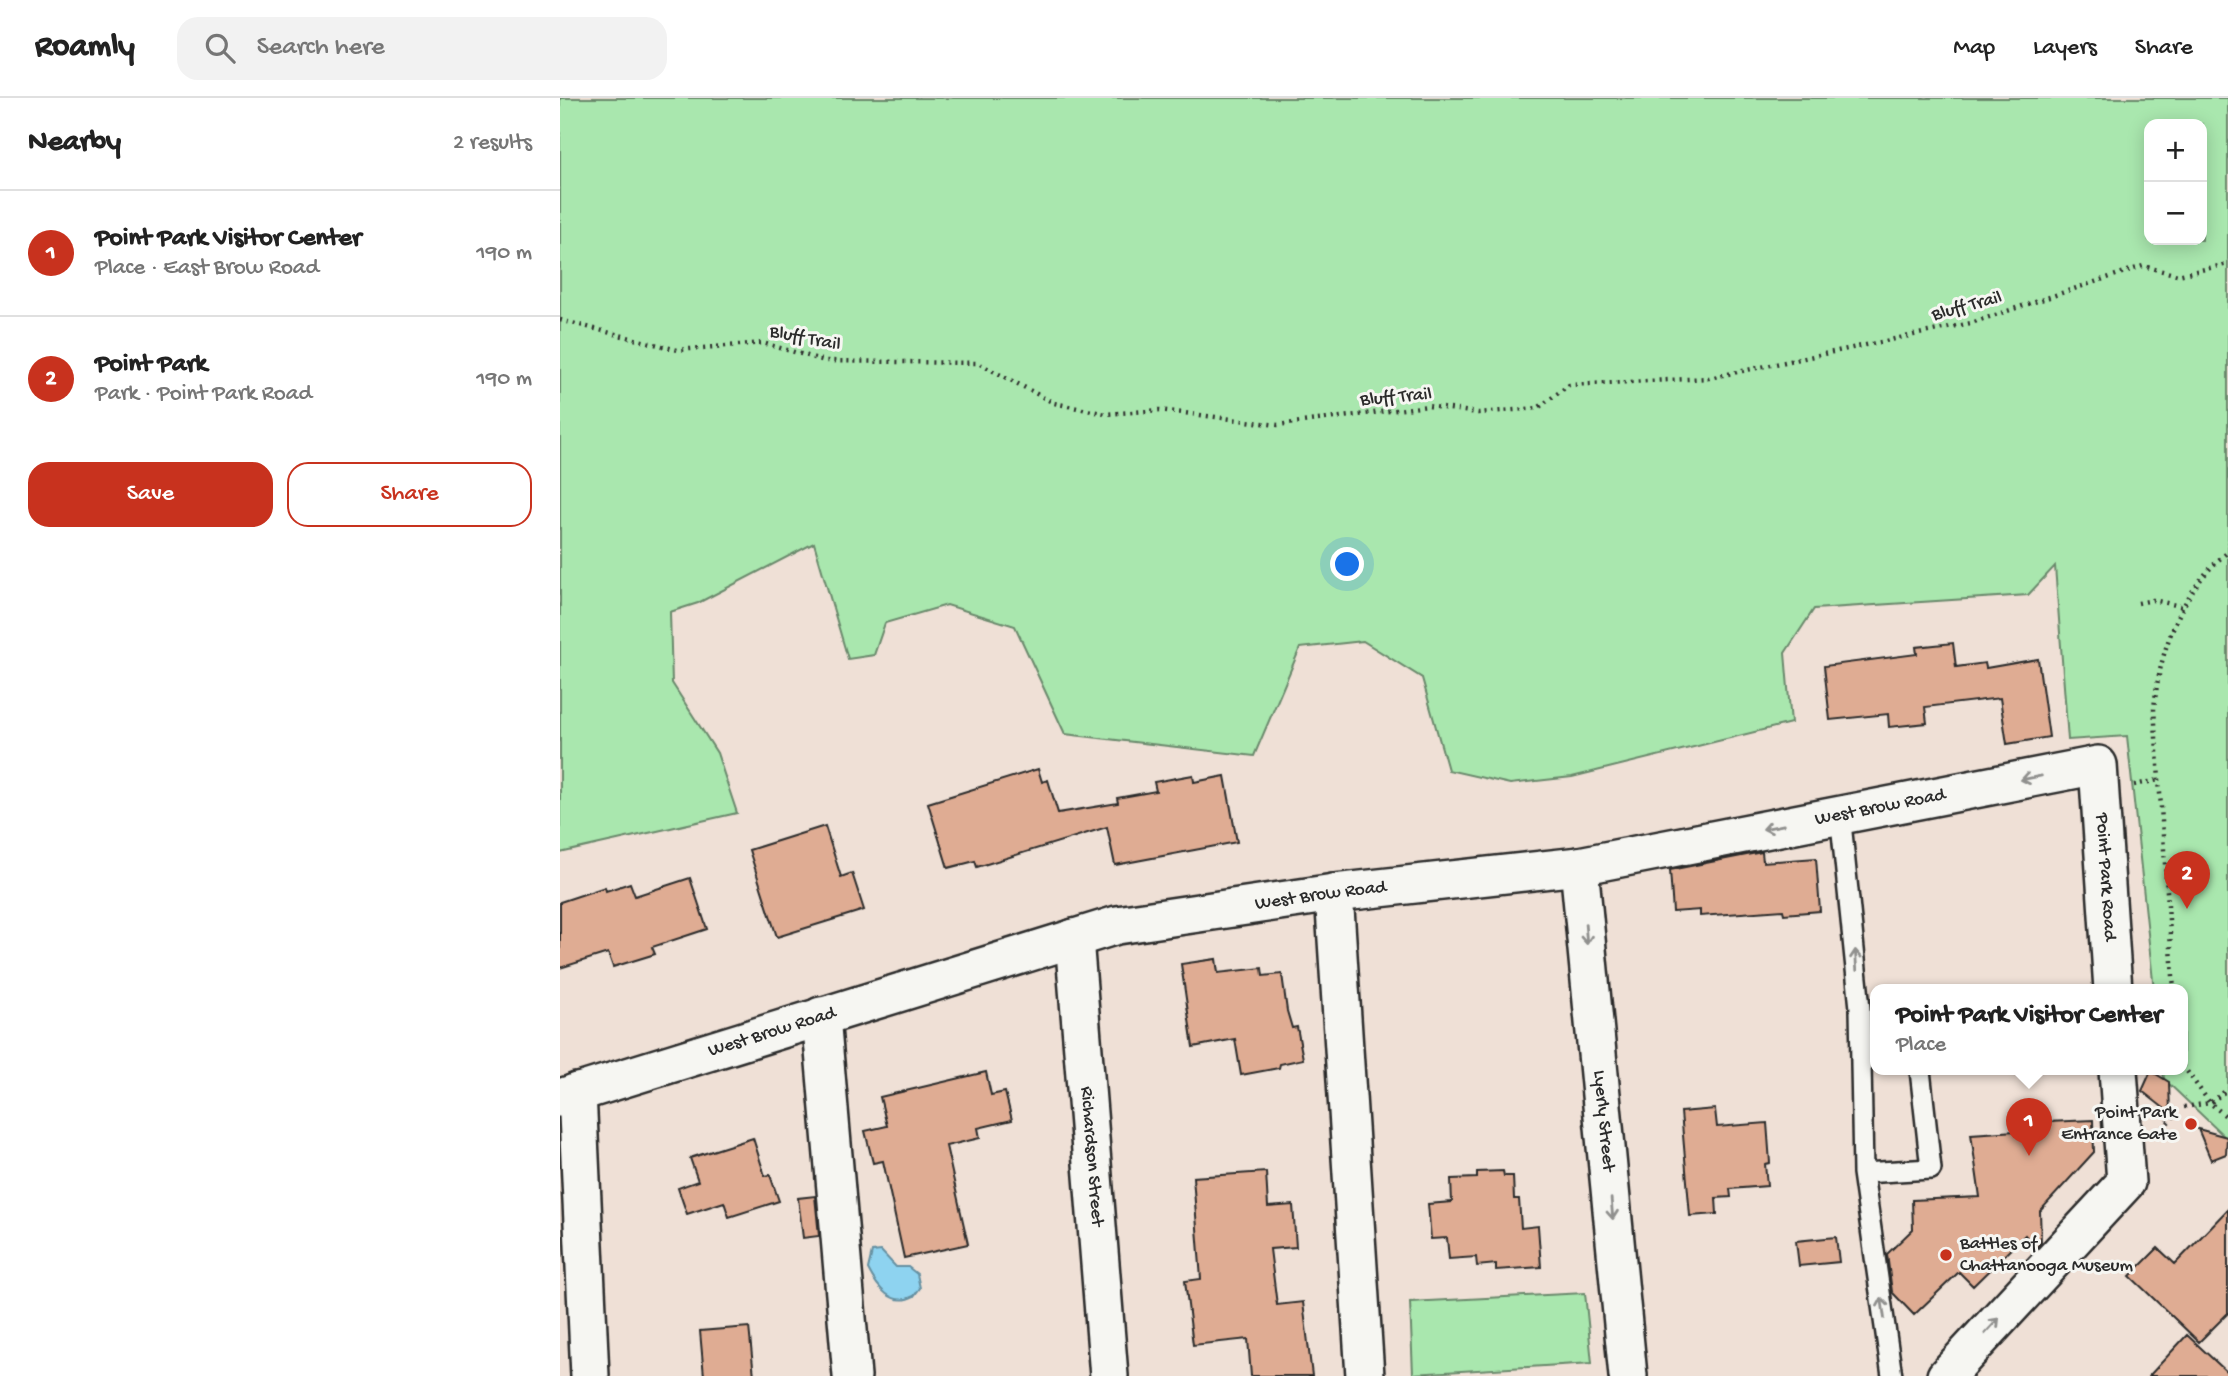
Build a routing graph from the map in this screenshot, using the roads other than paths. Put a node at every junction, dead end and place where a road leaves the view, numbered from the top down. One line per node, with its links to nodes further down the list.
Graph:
1 (2098, 765): 2 (street, West Brow Road, one-way to 2); 6 (street, Point Park Road)
2 (1840, 813): 3 (street, West Brow Road, one-way to 3); 7 (lane, one-way to 2)
3 (1579, 866): 4 (street, West Brow Road); 17 (street, Lyerly Street, one-way to 17)
4 (1334, 893): 5 (street, West Brow Road); 16 (street)
5 (1074, 937): 8 (street, West Brow Road); 15 (street, Richardson Street)
6 (2113, 984)
7 (1868, 1008): 12 (lane)
8 (821, 1016): 11 (street, West Brow Road); 14 (street)
9 (1921, 1075): 12 (lane)
10 (2118, 1075): 19 (street, one-way to 10)
11 (569, 1095): 13 (street)
12 (1863, 1173): 18 (lane, one-way to 12)
13 (590, 1376)
14 (852, 1376)
15 (1109, 1376)
16 (1365, 1376)
17 (1628, 1376)
18 (1892, 1376)
19 (1946, 1376)

